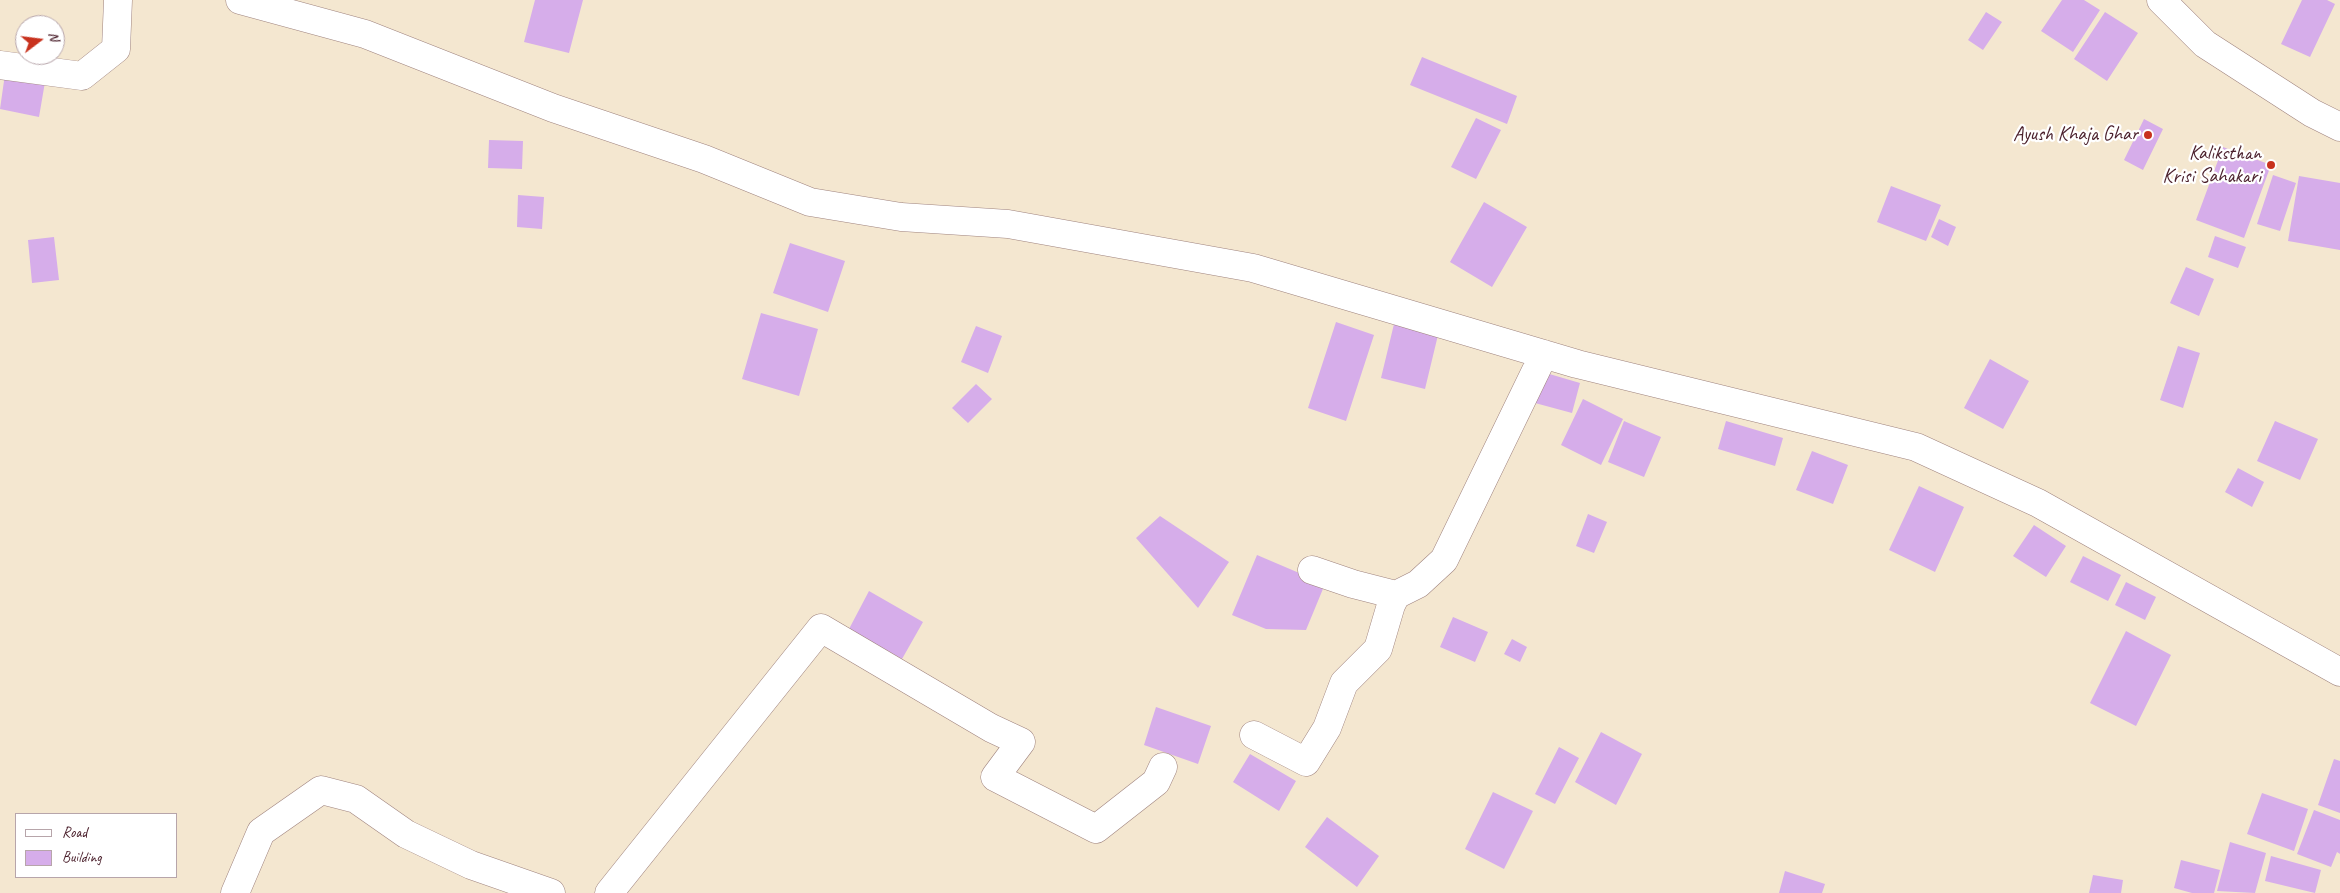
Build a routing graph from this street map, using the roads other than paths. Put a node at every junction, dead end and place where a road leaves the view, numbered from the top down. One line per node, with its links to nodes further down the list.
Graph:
1 (118, 0): 4 (street)
2 (240, 0): 6 (street)
3 (2161, 0): 5 (street)
4 (0, 66)
5 (2340, 127)
6 (1544, 354): 8 (street); 9 (street)
7 (1312, 570): 8 (street)
8 (1396, 595): 10 (street)
9 (2340, 672)
10 (1254, 735)
11 (1163, 767): 14 (street)
12 (235, 893): 13 (street)
13 (551, 893)
14 (610, 893)

